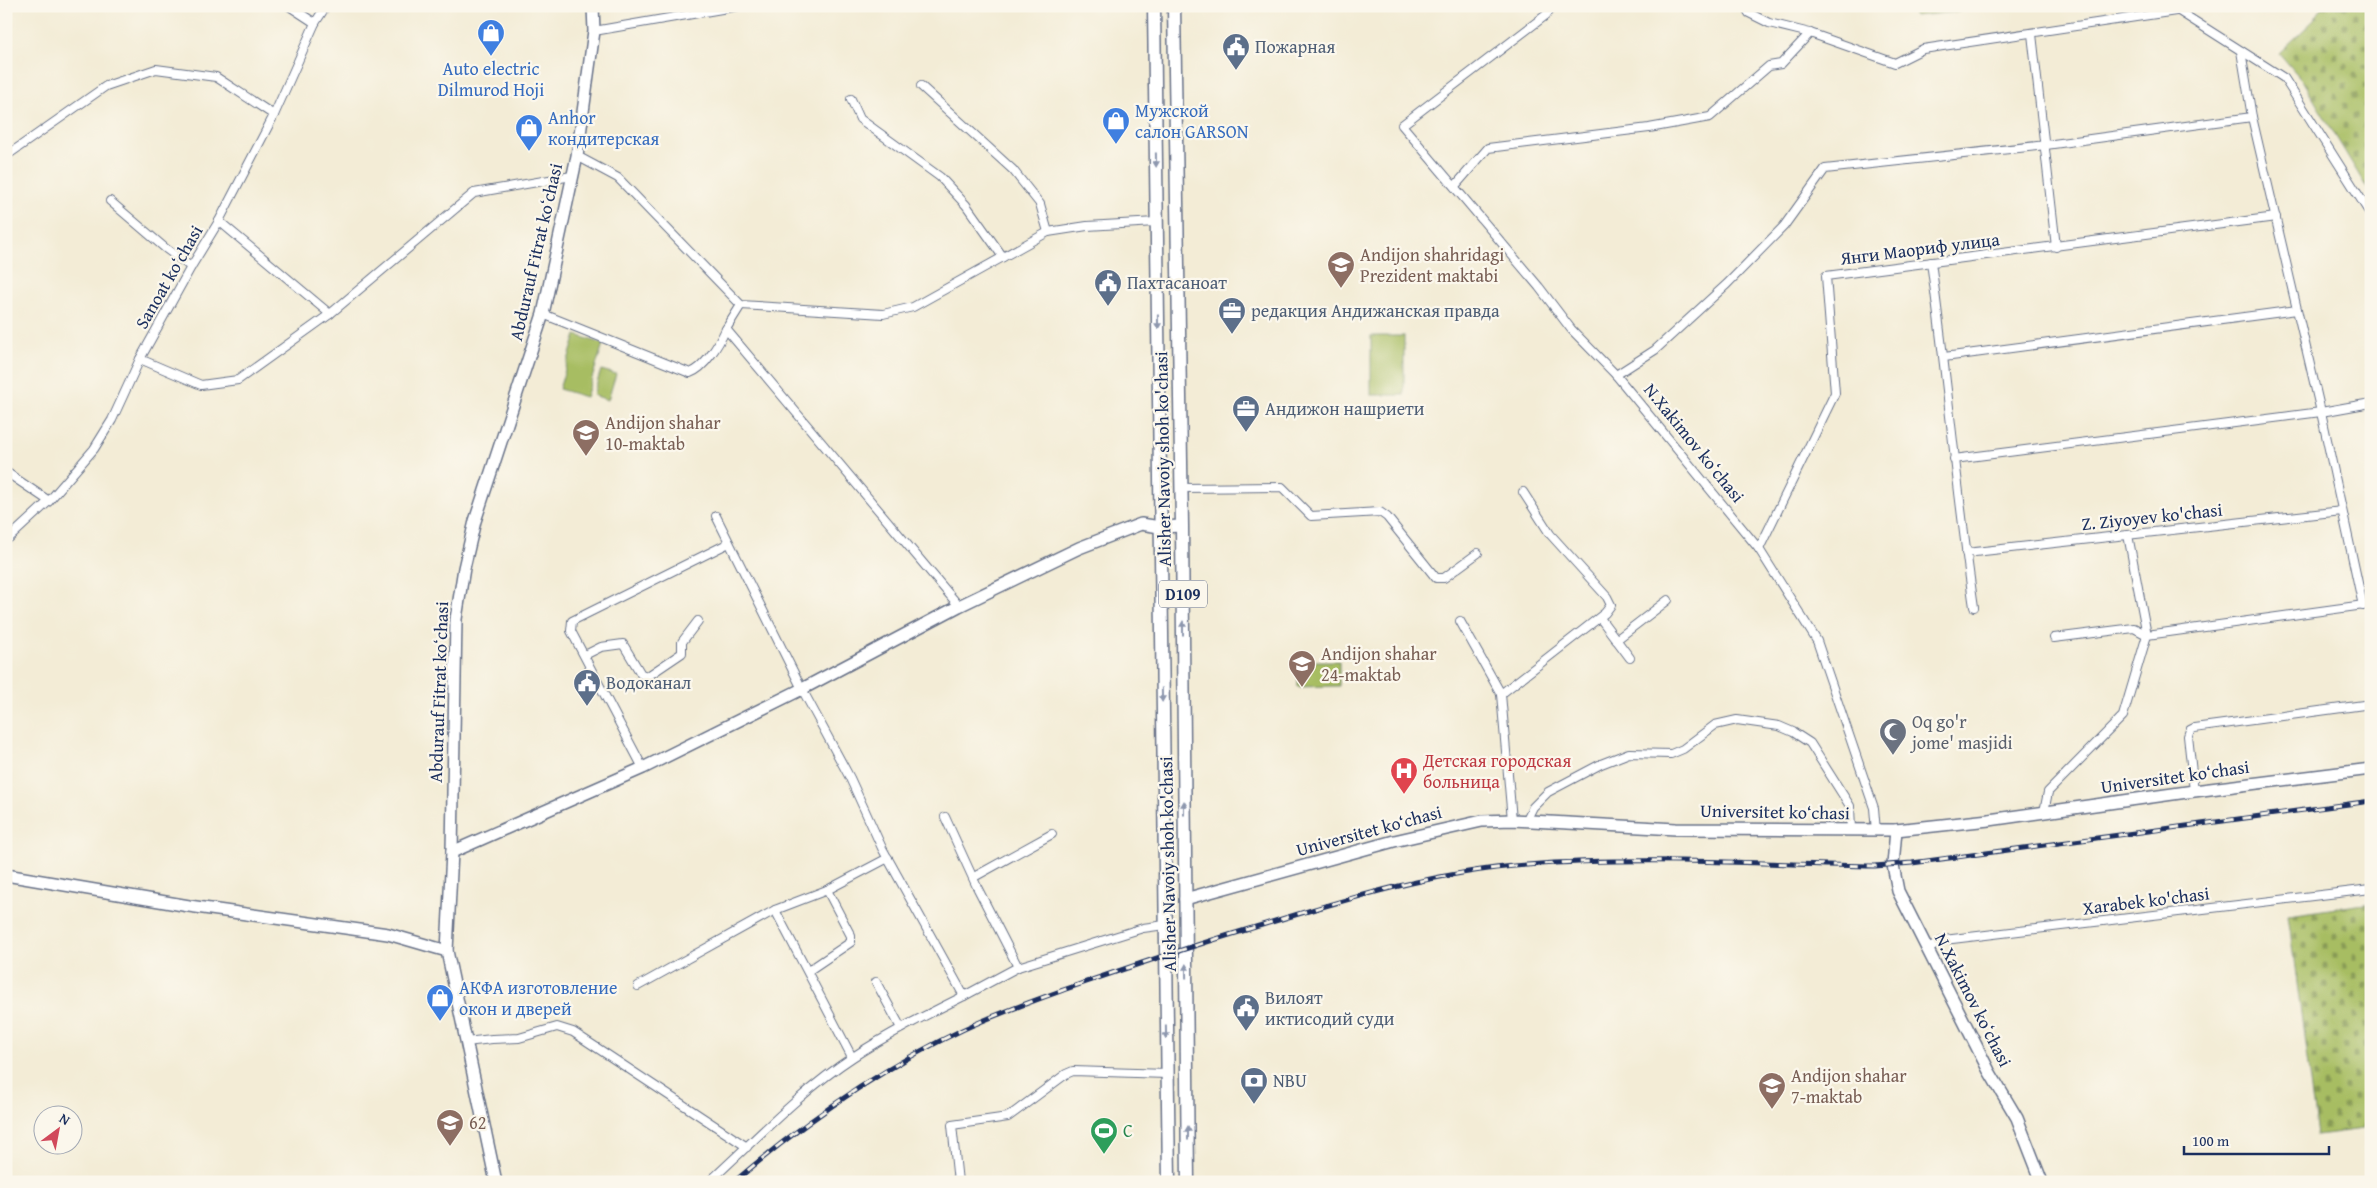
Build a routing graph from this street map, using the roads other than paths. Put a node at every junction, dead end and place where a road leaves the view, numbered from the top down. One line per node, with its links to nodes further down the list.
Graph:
1 (289, 6): 11 (street)
2 (326, 6): 11 (street, Sanoat koʻchasi)
3 (593, 6): 12 (main road, Abdurauf Fitrat koʻchasi)
4 (738, 6): 12 (street)
5 (1154, 6): 16 (main road, Alisher Navoiy shoh ko'chasi / D109)
6 (1174, 6): 17 (main road, Alisher Navoiy shoh ko'chasi / D109)
7 (1552, 6): 28 (street, N.Xakimov koʻchasi)
8 (1745, 6): 13 (street)
9 (2185, 6): 10 (street)
10 (2175, 8): 14 (street); 15 (street)
11 (315, 23): 22 (street, Sanoat koʻchasi)
12 (594, 31): 26 (main road, Abdurauf Fitrat koʻchasi)
13 (1810, 33): 14 (street); 28 (street)
14 (2032, 34): 24 (street)
15 (2241, 51): 23 (street); 30 (street)
16 (1155, 54): 17 (main road); 18 (main road, Alisher Navoiy shoh ko'chasi / D109)
17 (1176, 54): 19 (main road, Alisher Navoiy shoh ko'chasi / D109)
18 (1155, 85): 19 (main road); 33 (main road, Alisher Navoiy shoh ko'chasi / D109, one-way to 33)
19 (1176, 85): 39 (main road, Alisher Navoiy shoh ko'chasi / D109)
20 (921, 86): 34 (street)
21 (851, 99): 36 (street)
22 (274, 114): 25 (street); 32 (street, Sanoat koʻchasi)
23 (2252, 117): 24 (street); 31 (street)
24 (2046, 146): 35 (street); 48 (street)
25 (6, 156)
26 (577, 156): 27 (main road, Abdurauf Fitrat koʻchasi); 41 (street)
27 (572, 176): 43 (street); 44 (main road, Abdurauf Fitrat koʻchasi)
28 (1455, 186): 48 (street, N.Xakimov koʻchasi)
29 (110, 201): 38 (street)
30 (2371, 215)
31 (2276, 217): 35 (street, Янги Маориф улица); 42 (street)
32 (219, 221): 38 (street, Sanoat koʻchasi); 43 (street)
33 (1156, 222): 34 (street); 40 (main road, Alisher Navoiy shoh ko'chasi / D109)
34 (1048, 232): 36 (street)
35 (2056, 248): 37 (street, Янги Маориф улица)
36 (1004, 257): 41 (street)
37 (1931, 262): 46 (street); 63 (street, Янги Маориф улица)
38 (191, 267): 47 (street, Sanoat koʻchasi)
39 (1178, 296): 40 (main road); 53 (main road, Alisher Navoiy shoh ko'chasi / D109)
40 (1158, 297): 59 (main road, Alisher Navoiy shoh ko'chasi / D109, one-way to 59)
41 (742, 305): 45 (street)
42 (2297, 310): 46 (street); 50 (street)
43 (330, 314): 47 (street)
44 (543, 314): 45 (street); 94 (main road, Abdurauf Fitrat koʻchasi)
45 (726, 329): 68 (street)
46 (1944, 357): 51 (street)
47 (140, 359): 55 (street, Sanoat koʻchasi)
48 (1616, 376): 63 (street, N.Xakimov koʻchasi)
49 (2371, 403): 50 (street)
50 (2321, 412): 51 (street); 56 (street)
51 (1954, 459): 65 (street)
52 (6, 472): 55 (street)
53 (1181, 488): 58 (main road, Alisher Navoiy shoh ko'chasi / D109); 64 (street)
54 (1523, 492): 70 (street)
55 (49, 501): 61 (street, Sanoat koʻchasi)
56 (2342, 512): 60 (street, Z. Ziyoyev ko'chasi); 67 (street)
57 (716, 516): 62 (street)
58 (1182, 526): 59 (main road); 79 (main road, Alisher Navoiy shoh ko'chasi / D109, one-way to 58)
59 (1160, 527): 68 (main road); 78 (main road, Alisher Navoiy shoh ko'chasi / D109)
60 (2128, 535): 65 (street, Z. Ziyoyev ko'chasi); 73 (street)
61 (7, 540)
62 (729, 543): 76 (street); 80 (street)
63 (1759, 549): 92 (street, N.Xakimov koʻchasi)
64 (1478, 553)
65 (1966, 553): 69 (street)
66 (1668, 600): 75 (street)
67 (2367, 605): 73 (street)
68 (959, 606): 80 (main road)
69 (1974, 607)
70 (1600, 618): 75 (street); 81 (street)
71 (698, 621): 76 (street)
72 (1460, 621): 81 (street)
73 (2147, 635): 74 (street); 86 (street)
74 (2054, 638)
75 (1616, 640): 77 (street)
76 (585, 655): 83 (street)
77 (1630, 658)
78 (1162, 661): 79 (main road); 102 (main road, Alisher Navoiy shoh ko'chasi / D109, one-way to 102)
79 (1183, 661): 100 (main road, Alisher Navoiy shoh ko'chasi / D109, one-way to 79)
80 (802, 689): 83 (main road); 95 (street)
81 (1501, 694): 88 (street)
82 (2371, 704): 85 (street)
83 (643, 768): 94 (main road)
84 (2371, 770): 85 (main road, Universitet kо‘chasi)
85 (2194, 791): 86 (main road, Universitet kо‘chasi)
86 (2044, 812): 90 (main road, Universitet kо‘chasi)
87 (945, 817): 97 (street)
88 (1512, 820): 89 (main road, Universitet kо‘chasi); 100 (main road, Universitet kо‘chasi)
89 (1526, 821): 91 (main road, Universitet kо‘chasi); 91 (street)
90 (1896, 830): 92 (main road, Universitet kо‘chasi); 103 (main road, N.Xakimov koʻchasi)
91 (1851, 831): 92 (main road, Universitet kо‘chasi)
92 (1876, 831)
93 (1052, 834): 97 (street)
94 (452, 852): 104 (main road, Abdurauf Fitrat koʻchasi)
95 (888, 858): 99 (street); 109 (street)
96 (6, 874): 104 (main road)
97 (974, 877): 105 (street)
98 (2371, 889): 103 (street, Xarabek ko'chasi)
99 (827, 890): 101 (street); 106 (street)
100 (1185, 899): 119 (main road, Alisher Navoiy shoh ko'chasi / D109, one-way to 100)
101 (775, 910): 106 (street); 108 (street)
102 (1165, 925): 105 (street); 113 (main road, Alisher Navoiy shoh ko'chasi / D109, one-way to 113)
103 (1927, 950): 120 (main road, N.Xakimov koʻchasi)
104 (447, 951): 111 (main road, Abdurauf Fitrat koʻchasi)
105 (1018, 967): 109 (street)
106 (808, 971): 112 (street)
107 (876, 982): 110 (street)
108 (638, 986)
109 (964, 996): 110 (street)
110 (901, 1028): 112 (street)
111 (466, 1042): 114 (street); 115 (main road, Abdurauf Fitrat koʻchasi)
112 (852, 1057): 114 (street)
113 (1167, 1074): 117 (street); 118 (main road, Alisher Navoiy shoh ko'chasi / D109)
114 (747, 1147): 116 (street)
115 (496, 1182)
116 (709, 1182)
117 (958, 1182)
118 (1168, 1182)
119 (1188, 1182)
120 (2042, 1182)

